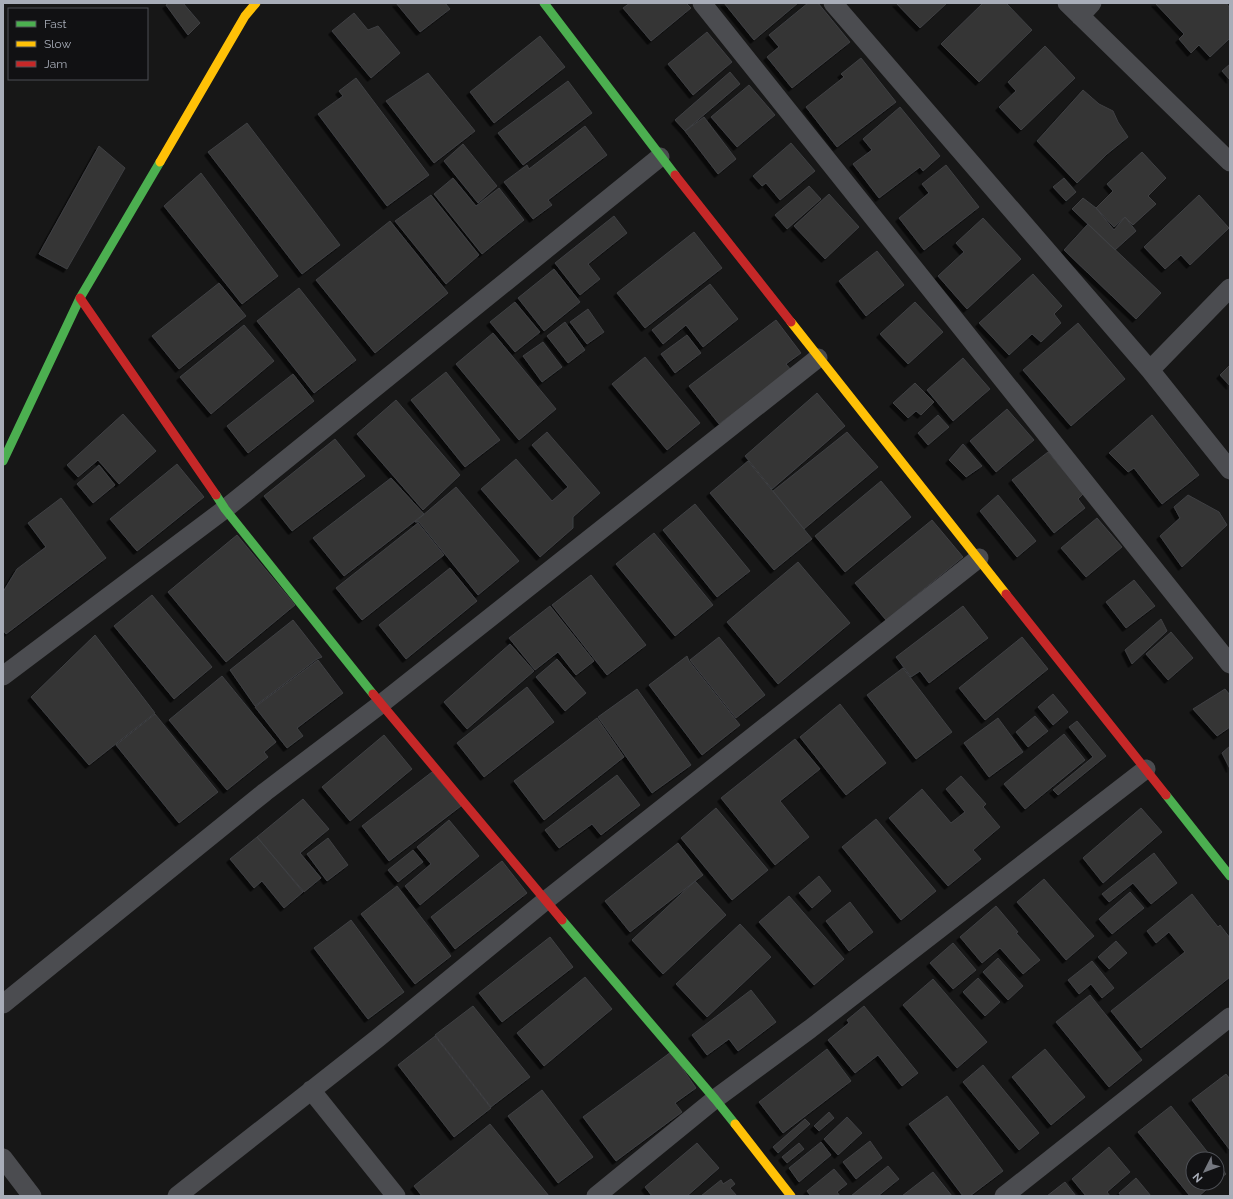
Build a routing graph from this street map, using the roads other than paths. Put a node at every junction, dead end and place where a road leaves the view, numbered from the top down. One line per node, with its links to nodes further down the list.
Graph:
1 (256, 3): 9 (street)
2 (544, 3): 6 (street)
3 (702, 3): 16 (street)
4 (834, 3): 11 (street)
5 (1080, 7): 7 (street)
6 (660, 156): 10 (street); 14 (street)
7 (1230, 162)
8 (1230, 288): 11 (street)
9 (80, 298): 12 (street); 14 (street)
10 (818, 358): 15 (street); 18 (street)
11 (1150, 370): 13 (street)
12 (3, 461)
13 (1230, 470)
14 (225, 509): 17 (street); 18 (street)
15 (979, 558): 19 (street); 21 (street)
16 (1230, 664)
17 (3, 676)
18 (381, 704): 21 (street); 22 (street)
19 (1146, 769): 20 (street); 25 (street)
20 (1230, 876)
21 (545, 901): 24 (street); 25 (street)
22 (3, 1004)
23 (1230, 1017): 32 (street)
24 (311, 1090): 28 (street); 29 (street)
25 (715, 1099): 30 (street); 31 (street)
26 (3, 1158): 27 (street)
27 (32, 1196)
28 (176, 1196)
29 (396, 1196)
30 (596, 1196)
31 (790, 1196)
32 (1004, 1196)

